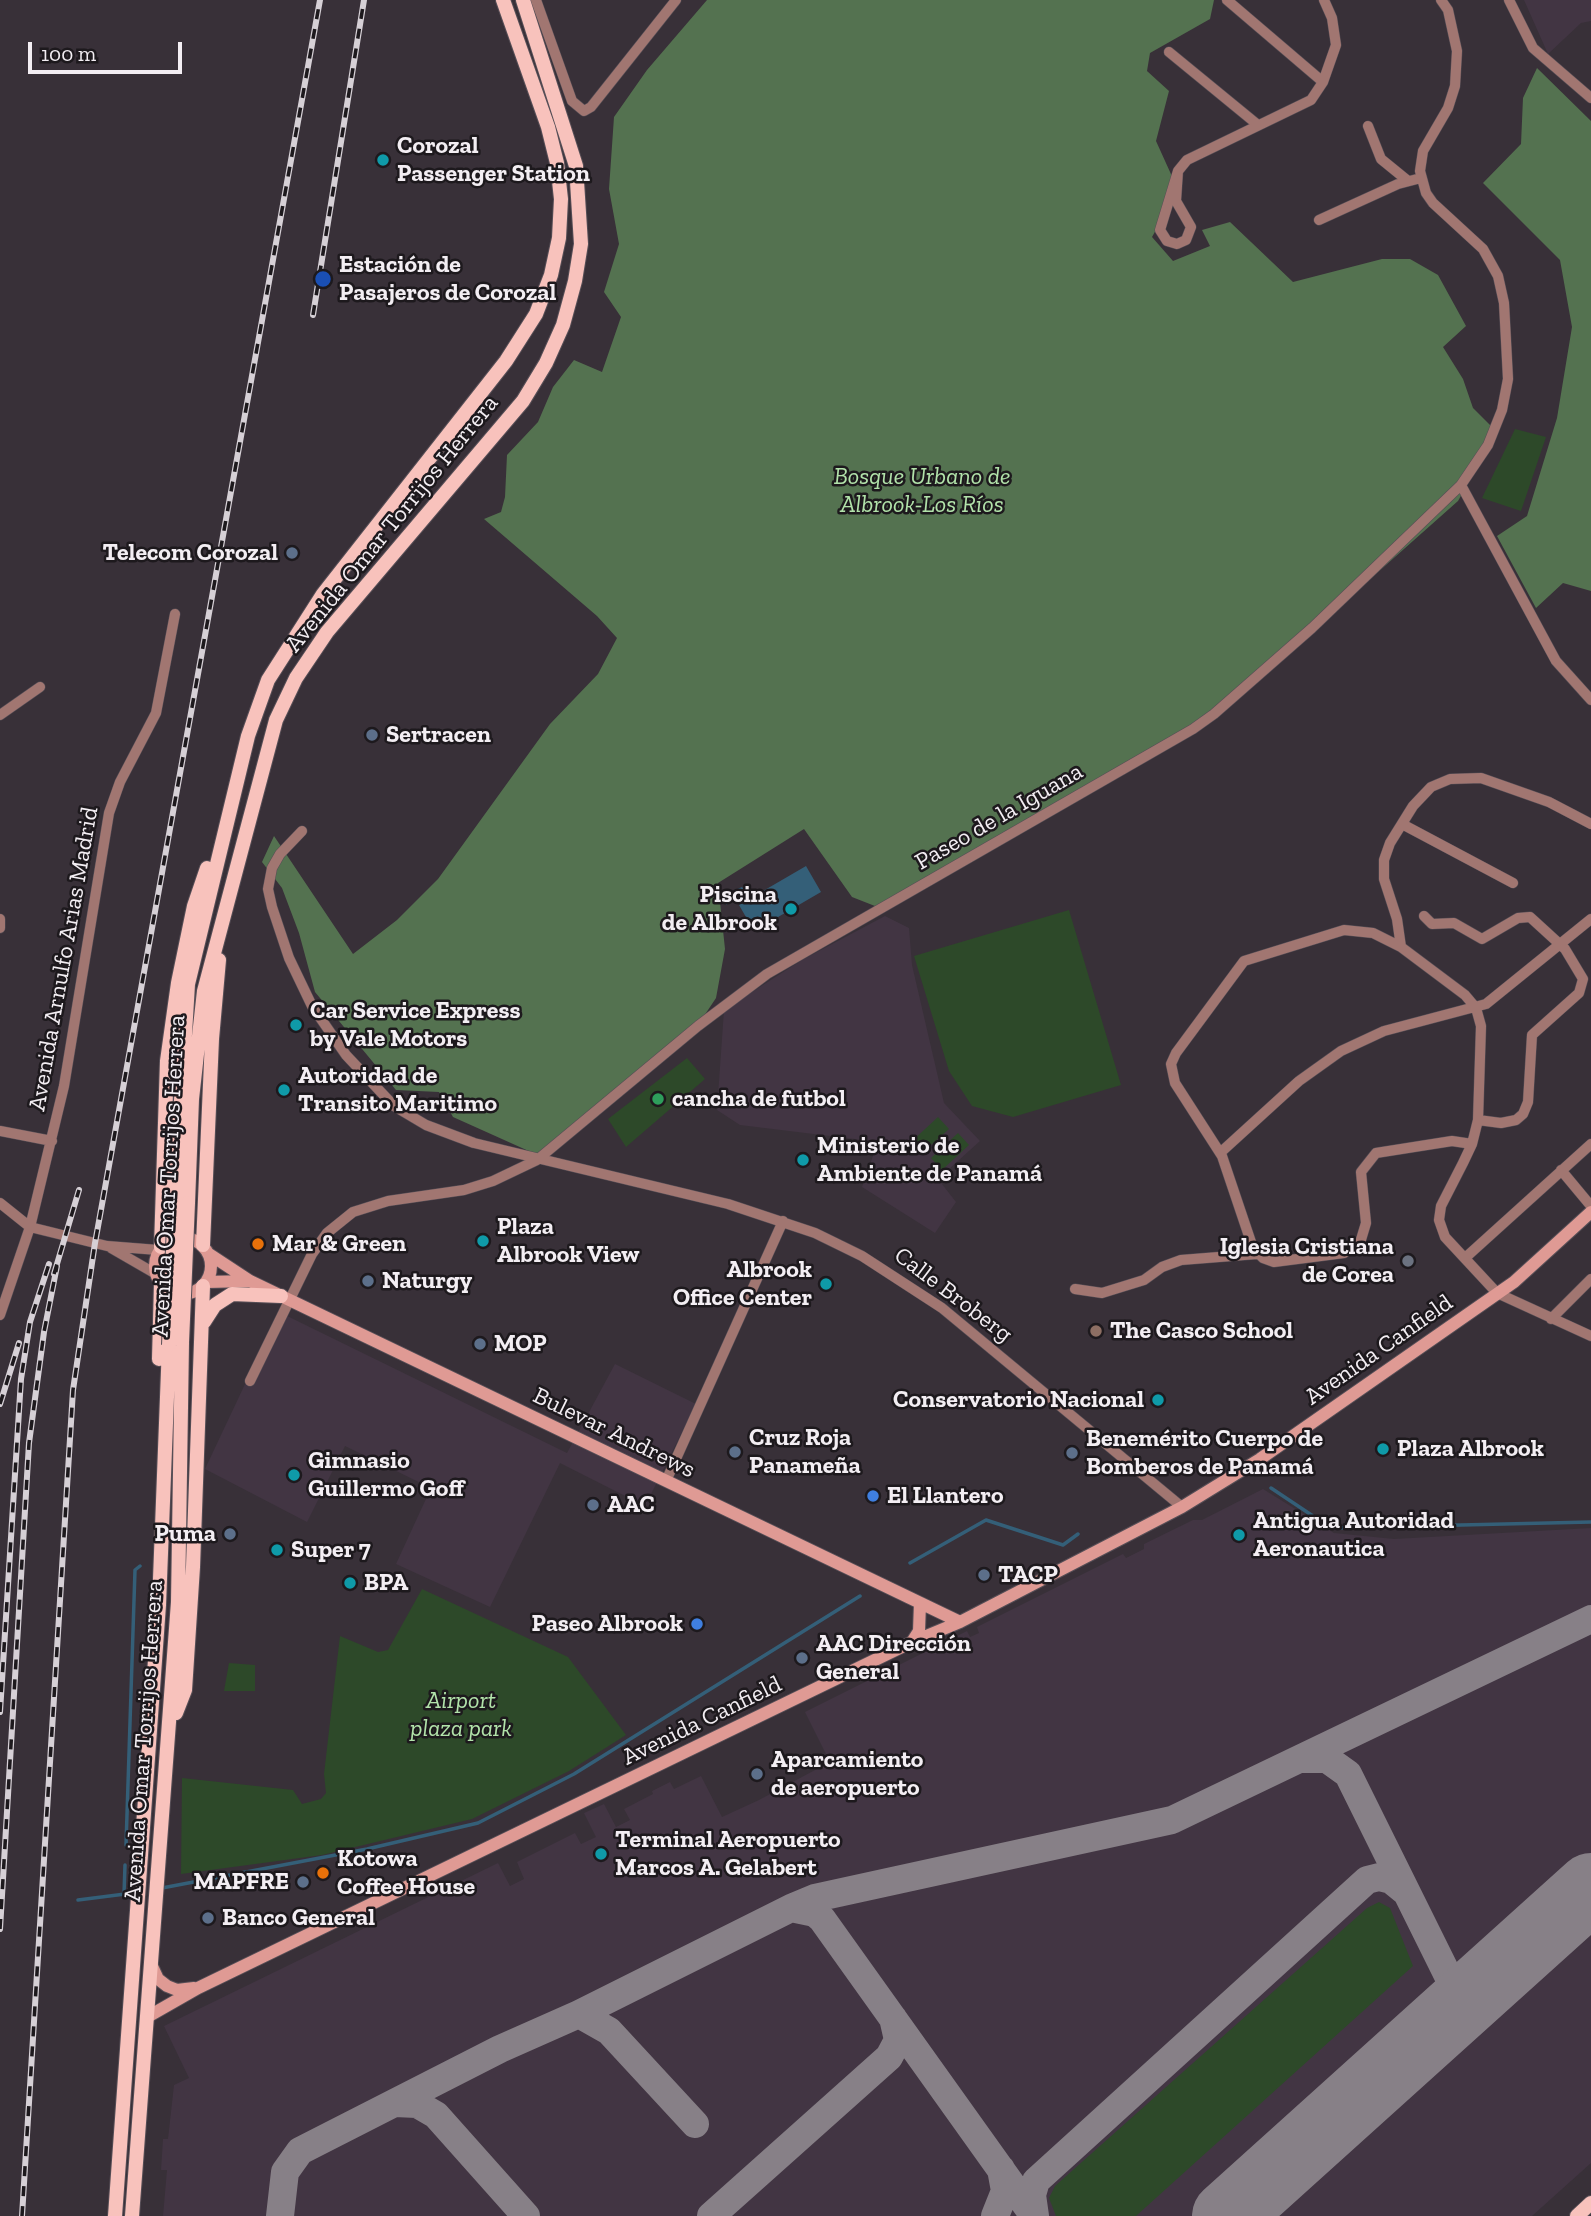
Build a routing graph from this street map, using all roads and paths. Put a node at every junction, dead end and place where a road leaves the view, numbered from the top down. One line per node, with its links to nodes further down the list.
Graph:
1 (503, 0): 45 (main road, Avenida Omar Torrijos Herrera)
2 (523, 0): 27 (main road, Avenida Omar Torrijos Herrera)
3 (536, 0): 4 (street)
4 (676, 0)
5 (1227, 0): 10 (street)
6 (1324, 0): 10 (street)
7 (1441, 0): 15 (street)
8 (1509, 0): 11 (street)
9 (1169, 52): 12 (street)
10 (1323, 82): 12 (street)
11 (1591, 98)
12 (1258, 125): 14 (street)
13 (1368, 126): 16 (street)
14 (1178, 171): 14 (street)
15 (1421, 178): 16 (street); 18 (street, Paseo de la Iguana)
16 (1408, 181): 17 (street)
17 (1319, 220)
18 (1461, 485): 21 (street); 42 (street, Paseo de la Iguana)
19 (175, 614): 38 (street, Avenida Arnulfo Arias Madrid)
20 (40, 687): 22 (street)
21 (1591, 700)
22 (0, 715)
23 (1402, 824): 24 (street); 26 (street); 33 (street)
24 (1591, 824)
25 (302, 831): 42 (street, Calle Broberg)
26 (1513, 883)
27 (229, 890): 44 (main road); 45 (main road, Avenida Omar Torrijos Herrera)
28 (1424, 916): 32 (street)
29 (0, 919): 31 (street)
30 (1591, 919): 32 (street)
31 (0, 928)
32 (1560, 945): 34 (street); 35 (street)
33 (1401, 947): 35 (street); 41 (street)
34 (1587, 984): 36 (street)
35 (1476, 1008): 36 (street); 41 (street)
36 (1478, 1120): 39 (street)
37 (0, 1131): 38 (street)
38 (52, 1141): 50 (street, Avenida Arnulfo Arias Madrid)
39 (1472, 1144): 54 (street); 55 (street)
40 (1591, 1144): 43 (street)
41 (1220, 1153): 54 (street)
42 (537, 1160): 49 (street, Calle Broberg); 62 (street, Paseo de la Iguana)
43 (1562, 1170): 47 (street); 55 (street)
44 (205, 1196): 45 (main road); 53 (main road)
45 (176, 1199): 52 (main road); 68 (main road, Avenida Omar Torrijos Herrera, bridge)
46 (0, 1203): 50 (street)
47 (1591, 1206)
48 (1591, 1212): 61 (main road, Avenida Canfield)
49 (783, 1221): 70 (street); 71 (street, Calle Broberg)
50 (30, 1227): 51 (street); 63 (street, Avenida Arnulfo Arias Madrid)
51 (107, 1246): 52 (street); 56 (street)
52 (160, 1249): 53 (main road); 56 (main road)
53 (206, 1250): 58 (main road, Bulevar Andrews); 59 (main road)
54 (1257, 1254): 60 (street)
55 (1465, 1258): 61 (street)
56 (158, 1279): 59 (main road); 68 (main road)
57 (1591, 1279): 64 (street)
58 (250, 1282): 59 (main road, Bulevar Andrews); 62 (main road, Bulevar Andrews)
59 (205, 1284): 65 (main road)
60 (1075, 1289)
61 (1497, 1293): 64 (street); 71 (main road, Avenida Canfield)
62 (285, 1298): 65 (main road); 69 (street, Paseo de la Iguana); 70 (main road, Bulevar Andrews)
63 (0, 1315)
64 (1552, 1319): 66 (street)
65 (202, 1326): 67 (main road)
66 (1591, 1336)
67 (200, 1343): 68 (main road); 75 (main road)
68 (170, 1344): 75 (main road, Avenida Omar Torrijos Herrera); 80 (main road, Avenida Omar Torrijos Herrera)
69 (250, 1381)
70 (666, 1481): 72 (main road, Bulevar Andrews)
71 (1182, 1507): 73 (main road, Avenida Canfield)
72 (920, 1603): 73 (main road, Bulevar Andrews); 74 (main road)
73 (960, 1622): 74 (main road, Avenida Canfield)
74 (912, 1642): 77 (main road, Avenida Canfield)
75 (170, 1731): 76 (main road, Avenida Omar Torrijos Herrera)
76 (151, 1964): 77 (main road); 78 (main road, Avenida Omar Torrijos Herrera)
77 (198, 1988): 78 (main road, Avenida Canfield)
78 (149, 2016): 81 (main road, Avenida Omar Torrijos Herrera)
79 (1591, 2203): 82 (main road)
80 (115, 2216)
81 (132, 2216)
82 (1577, 2216)

